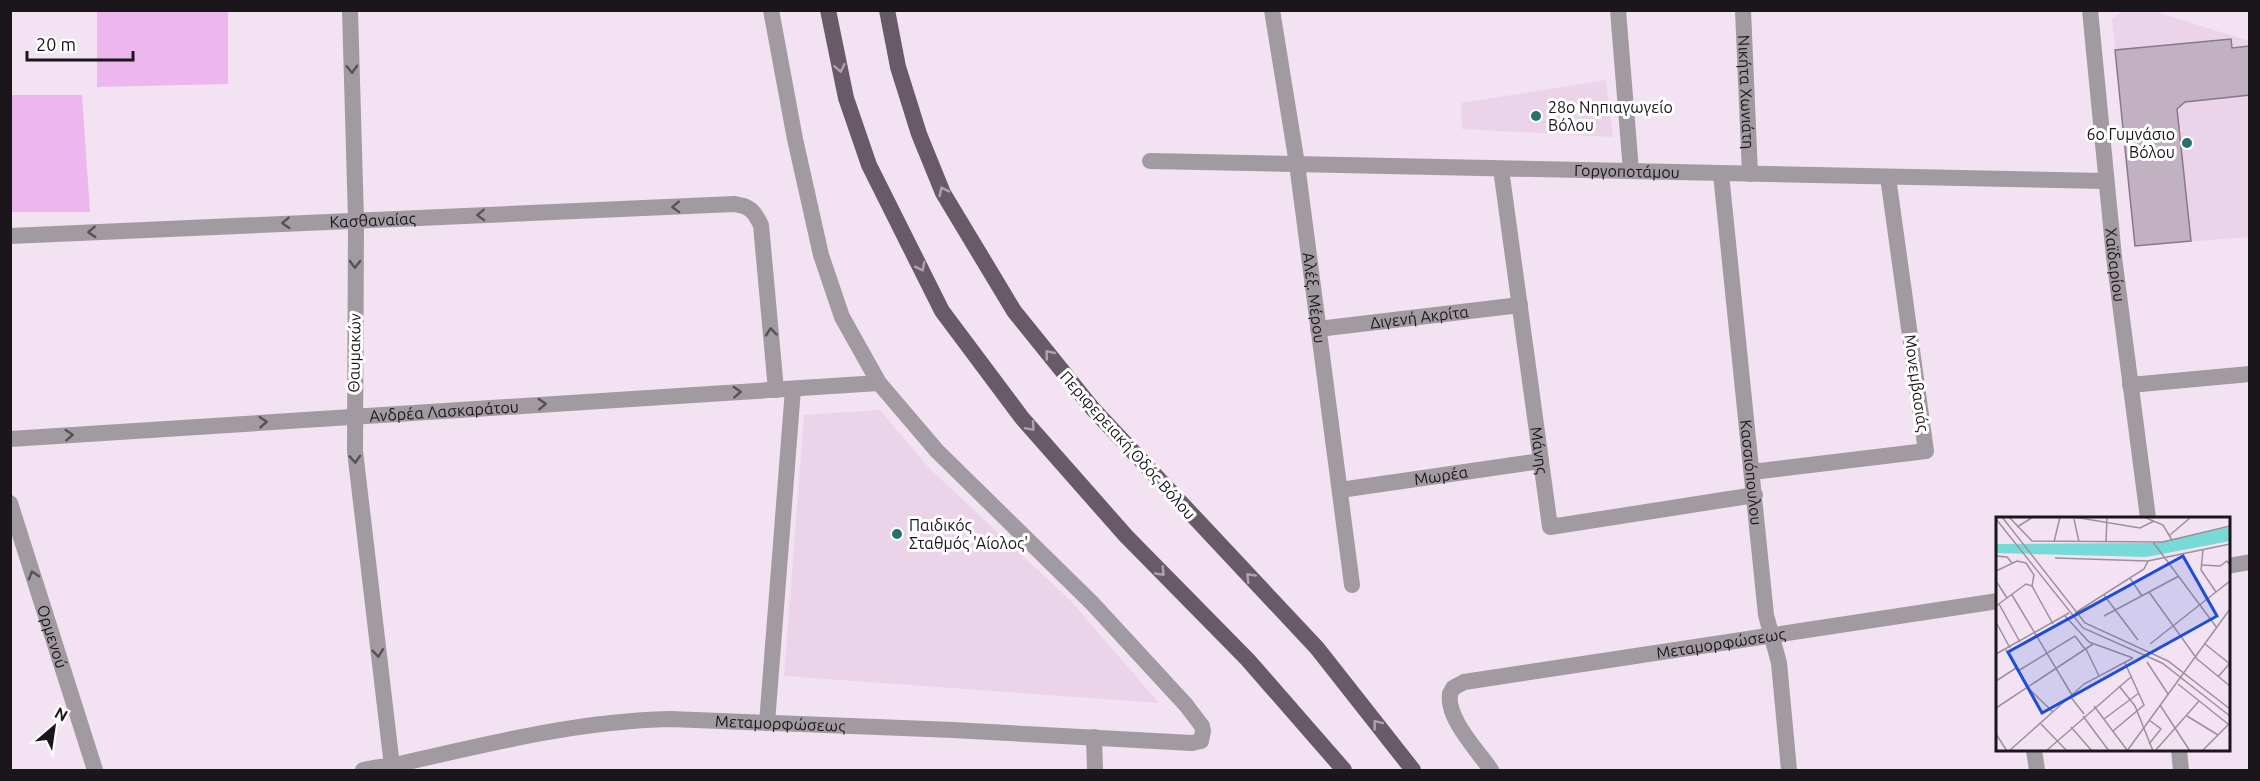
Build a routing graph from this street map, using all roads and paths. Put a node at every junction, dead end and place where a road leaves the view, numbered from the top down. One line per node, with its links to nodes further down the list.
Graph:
1 (350, 10): 17 (street, Θαυμακών, one-way to 17)
2 (771, 10): 22 (street)
3 (828, 10): 46 (main road, one-way to 46)
4 (887, 10): 47 (main road, Περιφερειακή Οδός Βόλου, one-way to 4)
5 (1272, 10): 10 (street, Αλέξ. Μέρου)
6 (1618, 10): 12 (street)
7 (1743, 10): 14 (street, Νικήτα Χωνιάτη)
8 (2090, 10): 16 (street, Χαϊδαρίου)
9 (1150, 161): 10 (street, Γοργοποτάμου)
10 (1297, 164): 11 (street, Γοργοποτάμου); 20 (street, Αλέξ. Μέρου)
11 (1501, 169): 12 (street, Γοργοποτάμου); 19 (street, Μάνης)
12 (1632, 171): 13 (street, Γοργοποτάμου)
13 (1721, 174): 14 (street, Γοργοποτάμου); 28 (street, Κασσιόπουλου)
14 (1750, 174): 15 (street, Γοργοποτάμου)
15 (1888, 177): 16 (street, Γοργοποτάμου); 28 (street, Μονεμβασιάς)
16 (2105, 181): 23 (street, Χαϊδαρίου)
17 (356, 220): 18 (street, Κασθαναίας, one-way to 18); 24 (street, Κασθαναίας, one-way to 17); 25 (street, Θαυμακών, one-way to 25)
18 (10, 236)
19 (1520, 305): 20 (street, Διγενή Ακρίτα); 27 (street, Μάνης)
20 (1318, 329): 29 (street, Αλέξ. Μέρου)
21 (2250, 374): 23 (street)
22 (879, 383): 24 (street, Ανδρέα Λασκαράτου); 39 (street, Μεταμορφώσεως)
23 (2130, 385): 32 (street, Χαϊδαρίου)
24 (785, 389): 25 (street, Ανδρέα Λασκαράτου, one-way to 24); 38 (street)
25 (354, 416): 26 (street, Ανδρέα Λασκαράτου, one-way to 25); 42 (street, Θαυμακών, one-way to 42)
26 (10, 439)
27 (1541, 461): 29 (street, Μωρέα); 30 (street, Μάνης)
28 (1752, 472): 30 (street, Κασσιόπουλου)
29 (1340, 490): 35 (street, Αλέξ. Μέρου)
30 (1755, 495): 37 (street, Κασσιόπουλου)
31 (10, 503): 44 (street, Ορμενού, one-way to 31)
32 (2148, 517)
33 (2250, 562): 34 (street)
34 (2230, 566)
35 (1352, 585)
36 (1996, 601): 37 (street, Μεταμορφώσεως)
37 (1772, 634): 48 (street, Μεταμορφώσεως); 49 (street, Κασσιόπουλου)
38 (767, 723): 39 (street, Μεταμορφώσεως); 42 (street, Μεταμορφώσεως)
39 (1094, 737): 45 (street)
40 (2034, 751): 50 (street)
41 (2179, 751): 51 (street)
42 (392, 766): 43 (street, Μεταμορφώσεως)
43 (369, 770)
44 (95, 771)
45 (1095, 771)
46 (1344, 771)
47 (1413, 771)
48 (1491, 771)
49 (1789, 771)
50 (2037, 771)
51 (2181, 771)

